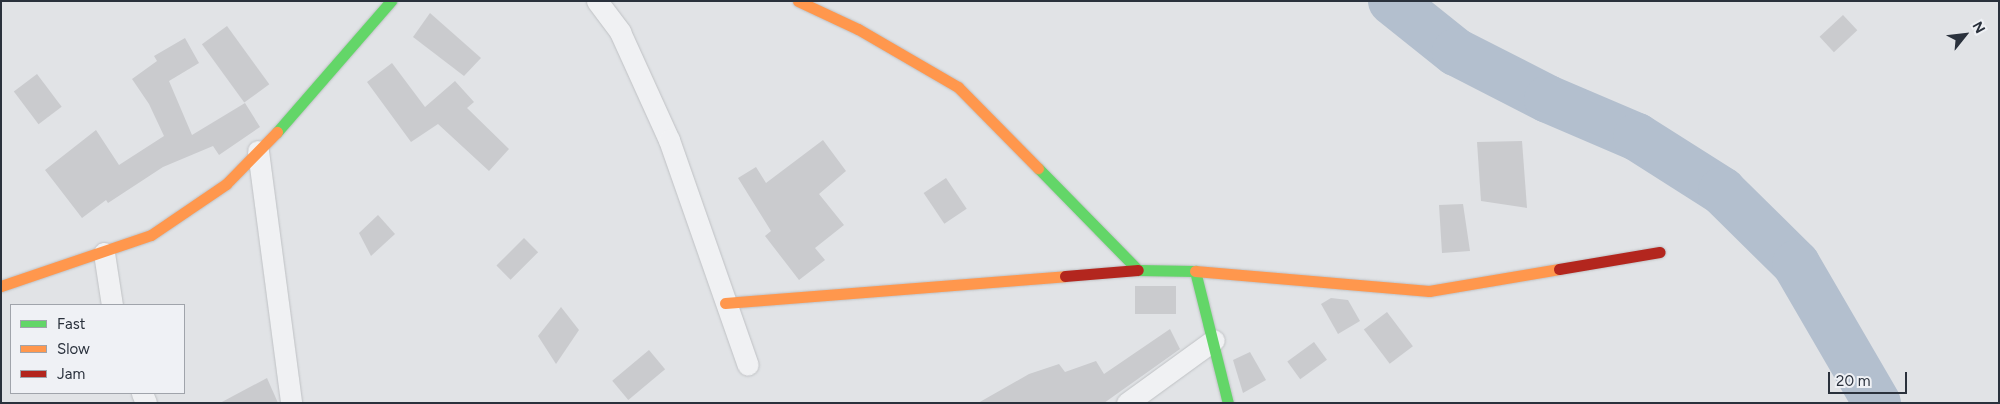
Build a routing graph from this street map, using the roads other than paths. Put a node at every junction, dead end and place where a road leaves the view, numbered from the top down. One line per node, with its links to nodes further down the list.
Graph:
1 (391, 1): 4 (street)
2 (597, 1): 10 (street)
3 (798, 1): 7 (street)
4 (258, 152): 6 (street); 14 (street)
5 (1660, 252): 8 (street)
6 (104, 253): 9 (street); 11 (street)
7 (1138, 270): 8 (street); 10 (street)
8 (1196, 271): 12 (street)
9 (1, 286)
10 (726, 303): 13 (street)
11 (112, 304)
12 (1214, 340): 15 (street); 16 (street)
13 (748, 365)
14 (291, 403)
15 (1127, 403)
16 (1228, 403)

